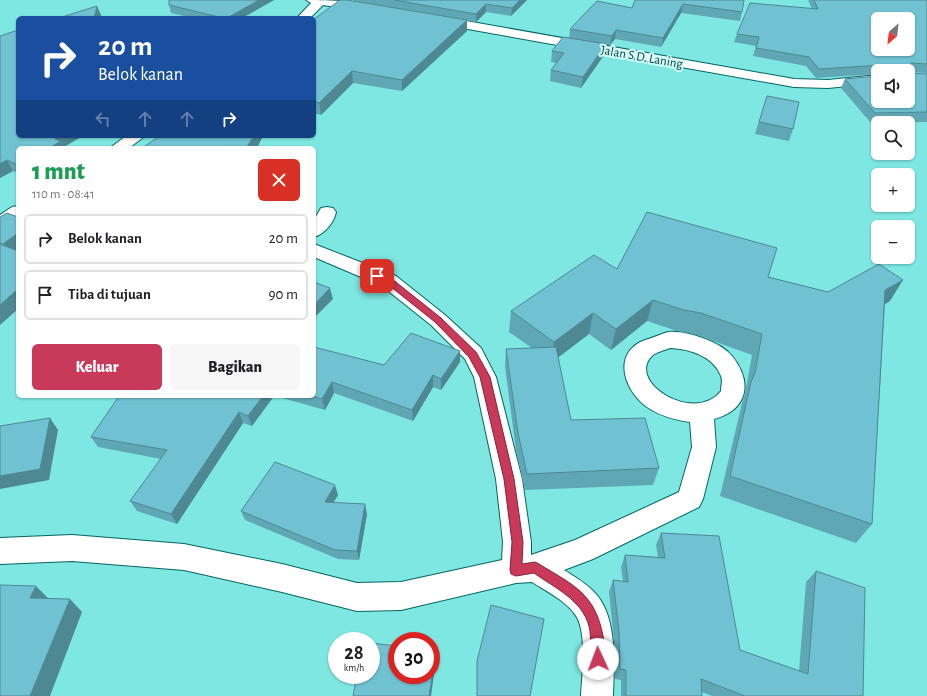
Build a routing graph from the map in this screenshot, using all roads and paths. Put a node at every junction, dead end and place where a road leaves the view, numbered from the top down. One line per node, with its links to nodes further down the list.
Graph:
1 (316, 1): 2 (street); 4 (street)
2 (341, 1): 3 (street)
3 (382, 11)
4 (305, 16)
5 (428, 19): 6 (street, Jalan S.D. Laning)
6 (871, 80)
7 (134, 138): 8 (street)
8 (121, 146)
9 (0, 208): 10 (street)
10 (16, 209)
11 (16, 211): 13 (street)
12 (327, 212): 14 (street)
13 (0, 223)
14 (316, 229)
15 (316, 251): 18 (street)
16 (702, 414): 18 (street)
17 (0, 551): 18 (street)
18 (525, 569): 19 (street)
19 (597, 696)

